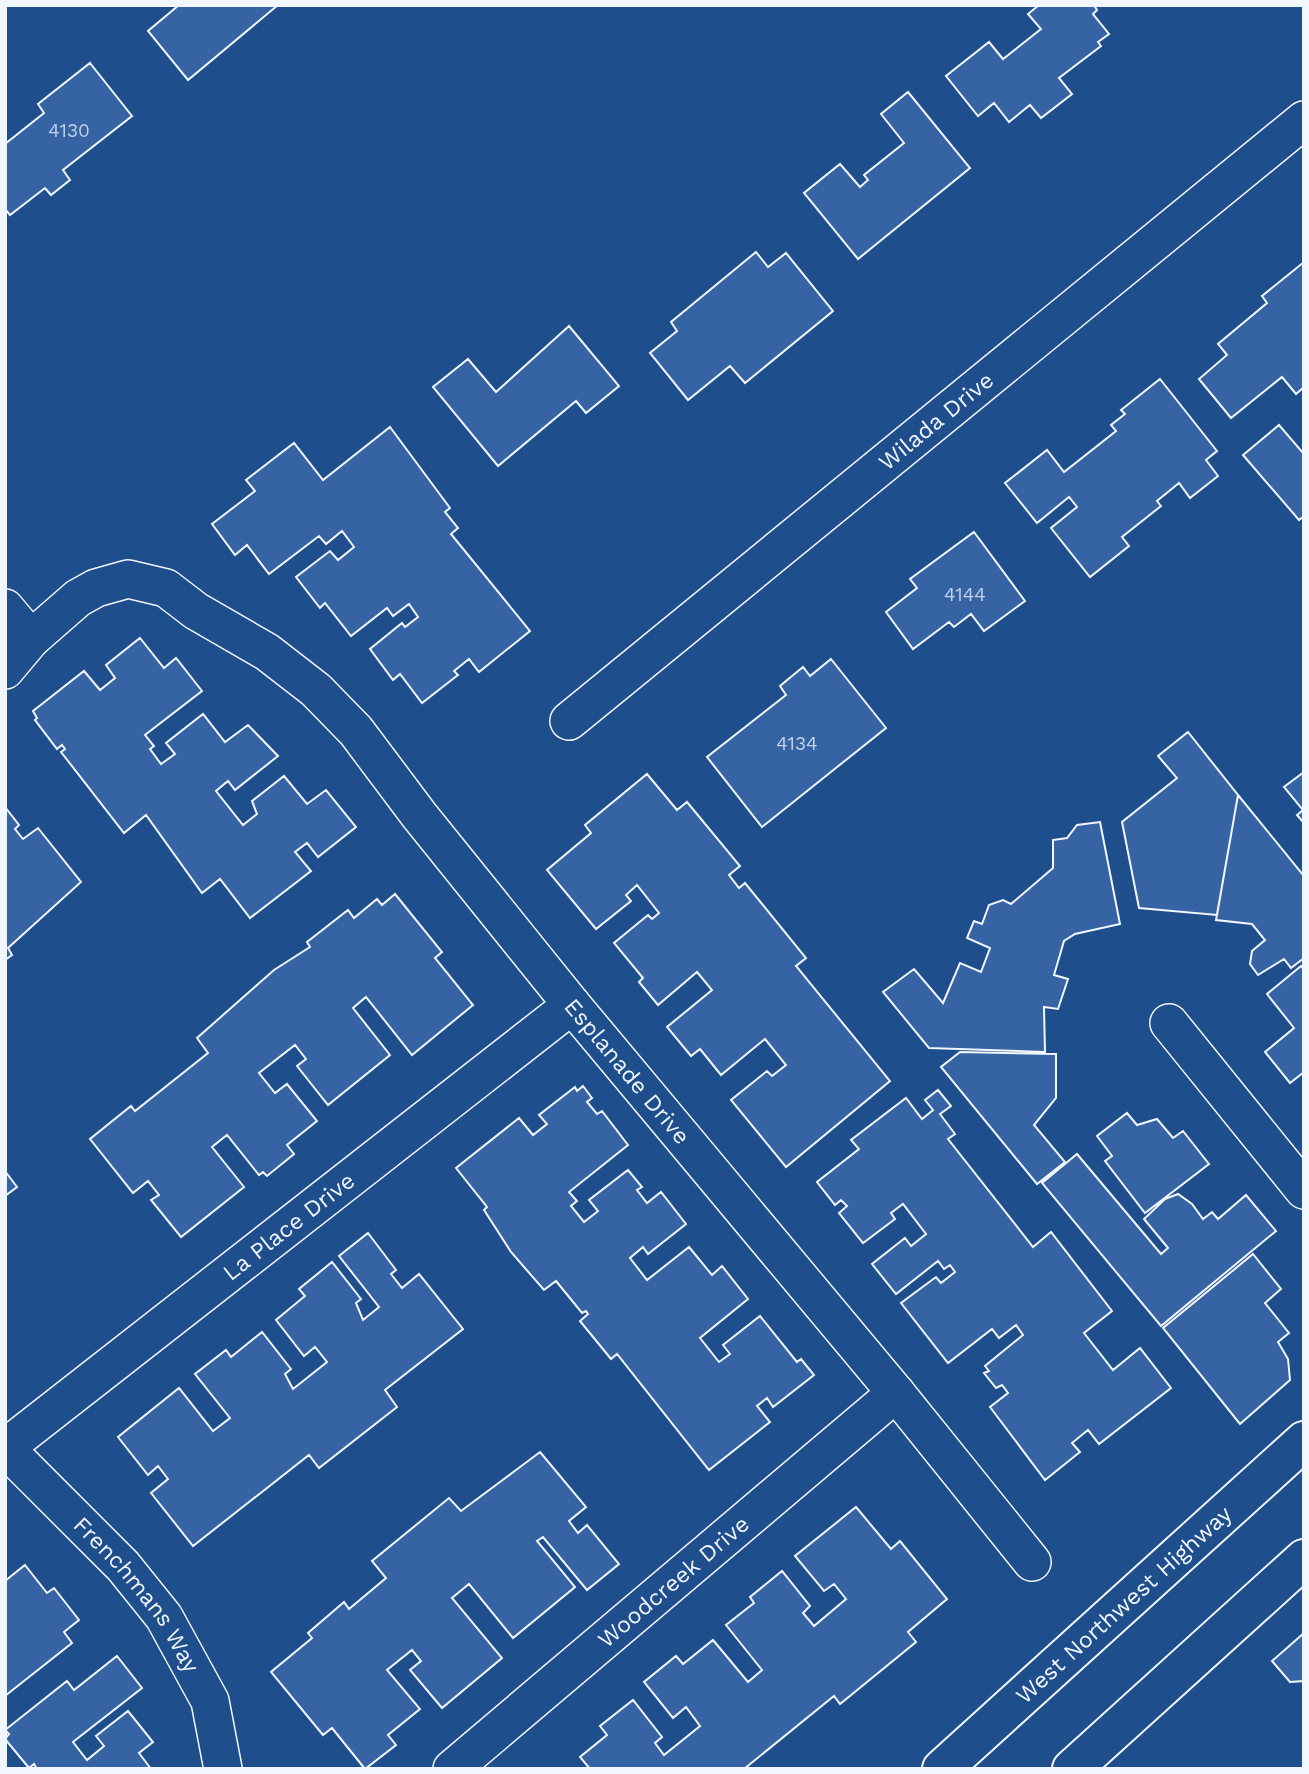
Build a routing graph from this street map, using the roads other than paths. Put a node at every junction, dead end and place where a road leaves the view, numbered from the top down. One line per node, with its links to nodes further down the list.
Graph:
1 (1304, 120): 5 (street, Wilada Drive)
2 (5, 608): 3 (street)
3 (31, 639): 4 (street, Esplanade Drive); 6 (street, Esplanade Drive)
4 (5, 670)
5 (569, 720)
6 (572, 1006): 9 (street, Esplanade Drive); 11 (street, La Place Drive)
7 (1169, 1023): 8 (street)
8 (1304, 1190)
9 (896, 1393): 13 (street, Esplanade Drive); 16 (street, Woodcreek Drive)
10 (1304, 1441): 17 (main road, West Northwest Highway)
11 (5, 1448): 15 (street, Frenchmans Way)
12 (1304, 1559): 14 (main road)
13 (1032, 1562)
14 (1087, 1763)
15 (223, 1769)
16 (452, 1769)
17 (942, 1769)

